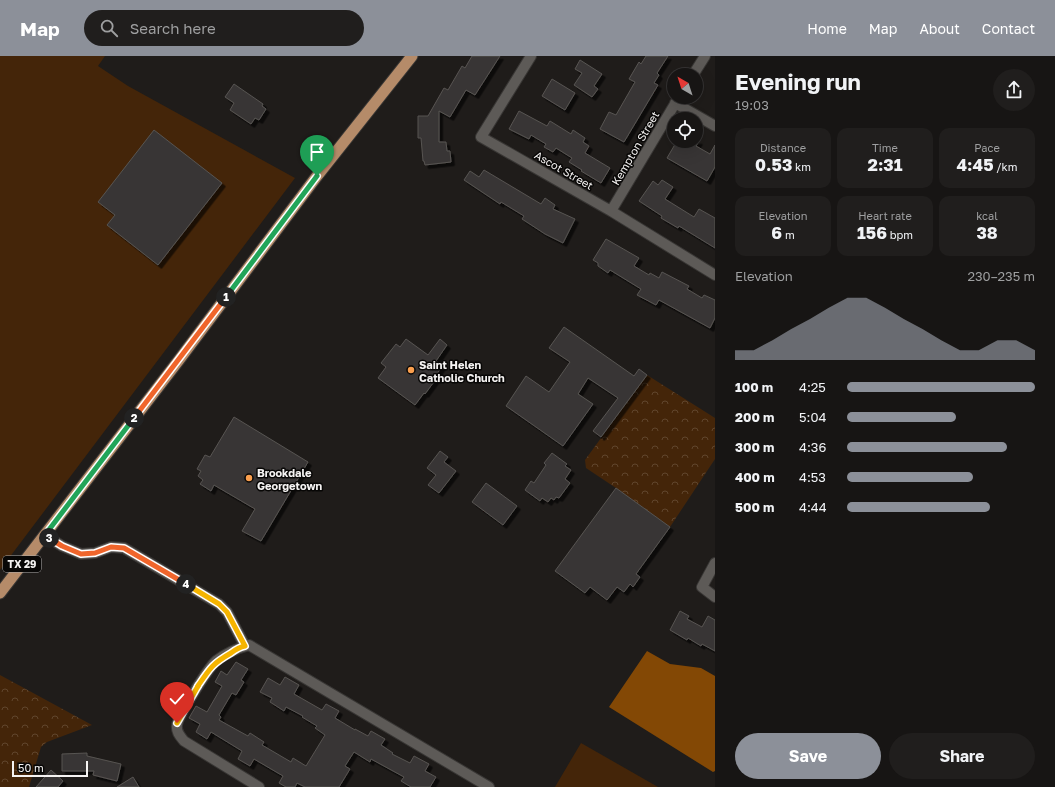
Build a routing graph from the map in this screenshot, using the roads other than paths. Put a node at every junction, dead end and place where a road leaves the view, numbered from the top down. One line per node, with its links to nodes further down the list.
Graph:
1 (412, 56): 10 (main road, TX 29)
2 (530, 56): 8 (street, Ascot Street)
3 (706, 56): 4 (street)
4 (698, 68)
5 (675, 104): 8 (street, Kempton Street)
6 (683, 104): 7 (street)
7 (715, 126)
8 (611, 211): 9 (street, Ascot Street)
9 (715, 275)
10 (45, 535): 12 (main road, TX 29); 14 (street)
11 (715, 563): 13 (street)
12 (0, 593)
13 (715, 597)
14 (245, 646): 15 (street); 16 (street)
15 (259, 787)
16 (489, 787)

